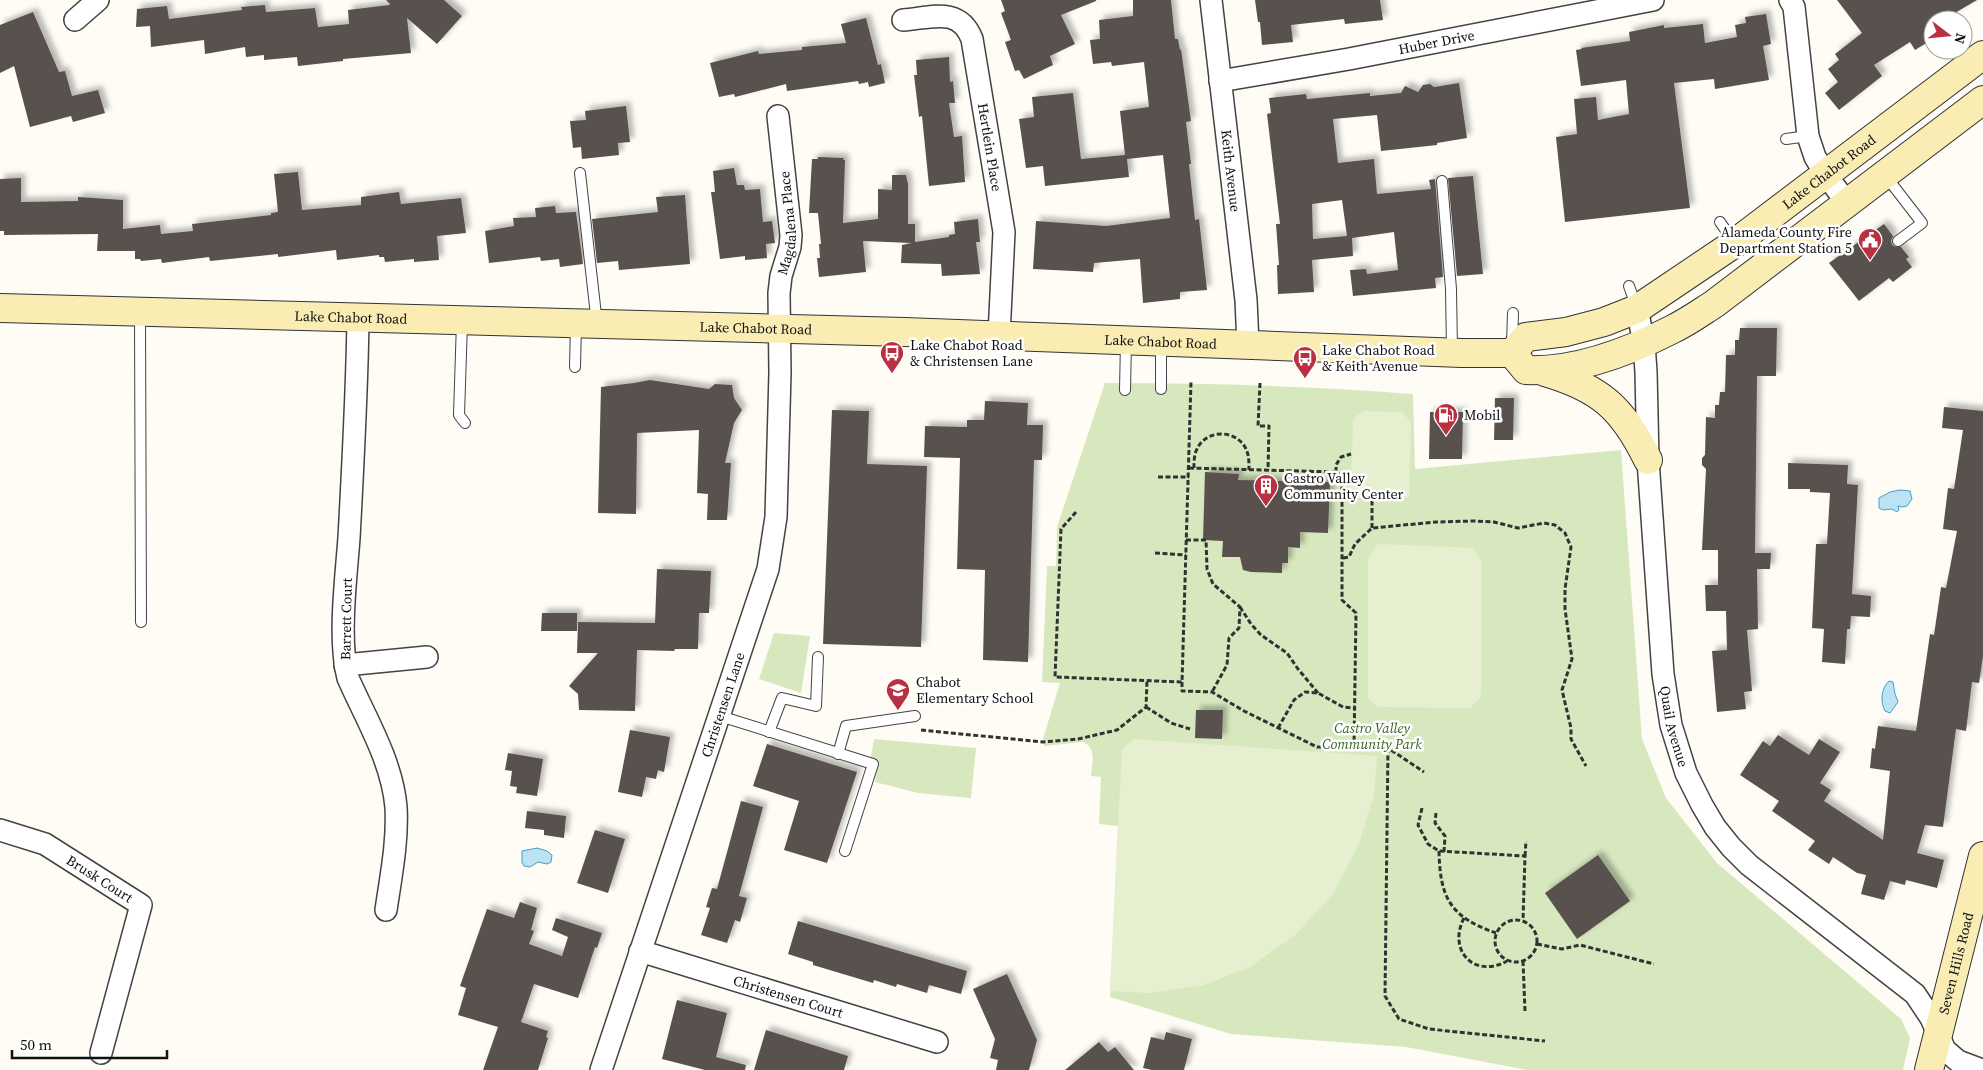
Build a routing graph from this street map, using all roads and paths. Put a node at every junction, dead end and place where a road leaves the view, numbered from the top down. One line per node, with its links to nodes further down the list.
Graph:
1 (98, 0): 5 (street)
2 (1211, 0): 8 (street, Keith Avenue)
3 (1653, 0): 8 (street, Huber Drive)
4 (1790, 0): 11 (street)
5 (75, 20)
6 (903, 20): 27 (street, Hertlein Place)
7 (1983, 55): 15 (main road, Lake Chabot Road)
8 (1220, 82): 31 (street, Keith Avenue)
9 (1983, 100): 14 (main road)
10 (778, 116): 26 (street, Magdalena Place)
11 (1808, 136): 12 (lane); 15 (street)
12 (1786, 139)
13 (580, 173): 25 (lane)
14 (1885, 174): 17 (main road); 18 (lane)
15 (1826, 175): 17 (street); 19 (main road, Lake Chabot Road)
16 (1442, 181): 32 (lane)
17 (1848, 202): 30 (main road)
18 (1898, 241)
19 (1633, 297): 30 (street, Quail Avenue); 33 (main road, Lake Chabot Road)
20 (0, 308): 21 (main road, Lake Chabot Road)
21 (140, 312): 23 (main road, Lake Chabot Road); 58 (lane)
22 (1513, 313): 33 (lane)
23 (358, 319): 24 (main road, Lake Chabot Road); 61 (street, Barrett Court)
24 (462, 321): 25 (main road, Lake Chabot Road); 40 (lane)
25 (586, 324): 26 (main road, Lake Chabot Road); 34 (lane)
26 (780, 329): 27 (main road, Lake Chabot Road); 68 (street, Christensen Lane)
27 (999, 336): 28 (main road, Lake Chabot Road)
28 (1126, 340): 29 (main road, Lake Chabot Road); 39 (lane)
29 (1161, 341): 31 (main road, Lake Chabot Road); 38 (lane)
30 (1644, 343): 35 (main road); 42 (street, Quail Avenue)
31 (1248, 344): 32 (main road, Lake Chabot Road)
32 (1452, 352): 33 (main road, Lake Chabot Road)
33 (1512, 353): 35 (main road)
34 (575, 367)
35 (1538, 371): 42 (main road)
36 (1191, 381): 43 (path)
37 (1260, 383): 46 (path)
38 (1161, 389)
39 (1126, 390)
40 (465, 423)
41 (1351, 454): 47 (path)
42 (1648, 460): 98 (street, Quail Avenue)
43 (1189, 468): 44 (path); 49 (path)
44 (1194, 468): 45 (path); 45 (path)
45 (1249, 470): 46 (path)
46 (1268, 470): 47 (path)
47 (1336, 472): 56 (path)
48 (1158, 476): 49 (path)
49 (1189, 477): 53 (path)
50 (1372, 498): 52 (path)
51 (1076, 512): 62 (path)
52 (1372, 528): 56 (path); 77 (path)
53 (1186, 540): 55 (path); 57 (path)
54 (1156, 553): 55 (path)
55 (1186, 555): 63 (path)
56 (1343, 558): 67 (path)
57 (1240, 607): 64 (path); 65 (path)
58 (141, 622)
59 (427, 657): 61 (street)
60 (818, 657): 73 (lane)
61 (345, 665): 88 (street, Barrett Court)
62 (1146, 681): 63 (path); 66 (path)
63 (1182, 682): 64 (path)
64 (1212, 692): 70 (path)
65 (1318, 693): 67 (path); 70 (path)
66 (1146, 707): 71 (path); 72 (path)
67 (1354, 708): 74 (path)
68 (720, 716): 73 (lane); 93 (street, Christensen Lane)
69 (915, 716): 76 (lane)
70 (1278, 728): 74 (path)
71 (914, 729)
72 (1190, 730)
73 (770, 732): 76 (lane)
74 (1354, 748): 75 (path)
75 (1388, 748): 78 (path); 99 (path)
76 (838, 754): 83 (lane)
77 (1586, 766)
78 (1424, 772)
79 (1422, 808): 84 (path)
80 (1436, 813): 85 (path)
81 (0, 830): 101 (street, Brusk Court)
82 (1526, 841): 86 (path)
83 (845, 851)
84 (1439, 852): 85 (path); 89 (path)
85 (1444, 852): 86 (path)
86 (1525, 856): 90 (path)
87 (1981, 869): 98 (main road, Seven Hills Road)
88 (386, 910)
89 (1464, 918): 91 (path); 94 (path)
90 (1523, 920): 91 (path); 92 (path)
91 (1496, 933): 94 (path)
92 (1537, 944): 95 (path); 96 (path)
93 (640, 951): 100 (street, Christensen Court); 102 (street, Christensen Lane)
94 (1508, 960): 95 (path)
95 (1523, 961): 97 (path)
96 (1654, 964)
97 (1525, 1011)
98 (1938, 1036): 103 (main road, Seven Hills Road); 104 (street, Quail Avenue)
99 (1545, 1041)
100 (937, 1042)
101 (101, 1053)
102 (601, 1070)
103 (1929, 1070)
104 (1982, 1070)

